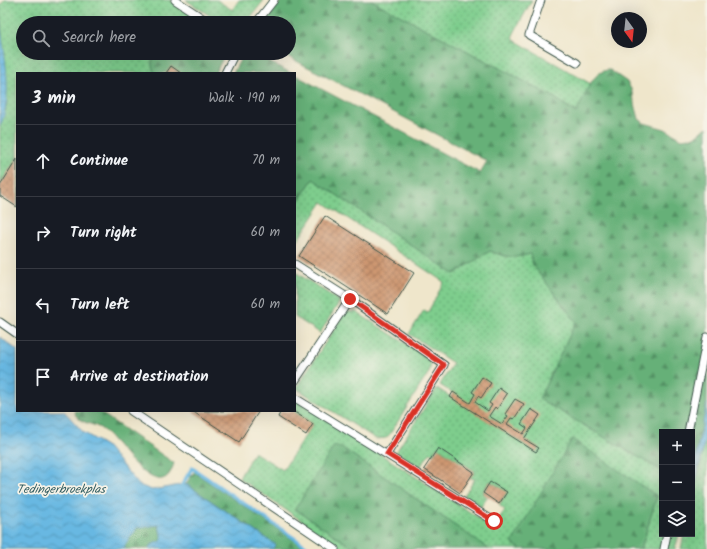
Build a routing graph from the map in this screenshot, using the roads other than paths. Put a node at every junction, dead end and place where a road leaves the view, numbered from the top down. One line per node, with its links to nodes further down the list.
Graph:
1 (175, 0): 4 (lane)
2 (274, 0): 5 (lane)
3 (541, 0): 7 (lane)
4 (199, 16)
5 (261, 16)
6 (232, 60): 8 (lane)
7 (577, 62)
8 (226, 72)
9 (296, 265): 10 (lane)
10 (350, 299): 14 (lane); 18 (lane)
11 (0, 322): 12 (lane)
12 (16, 333)
13 (707, 337): 17 (lane)
14 (296, 380)
15 (296, 399): 18 (lane)
16 (132, 412): 21 (lane)
17 (689, 429)
18 (387, 454): 19 (lane)
19 (494, 521)
20 (666, 537): 22 (lane)
21 (335, 549)
22 (664, 549)

